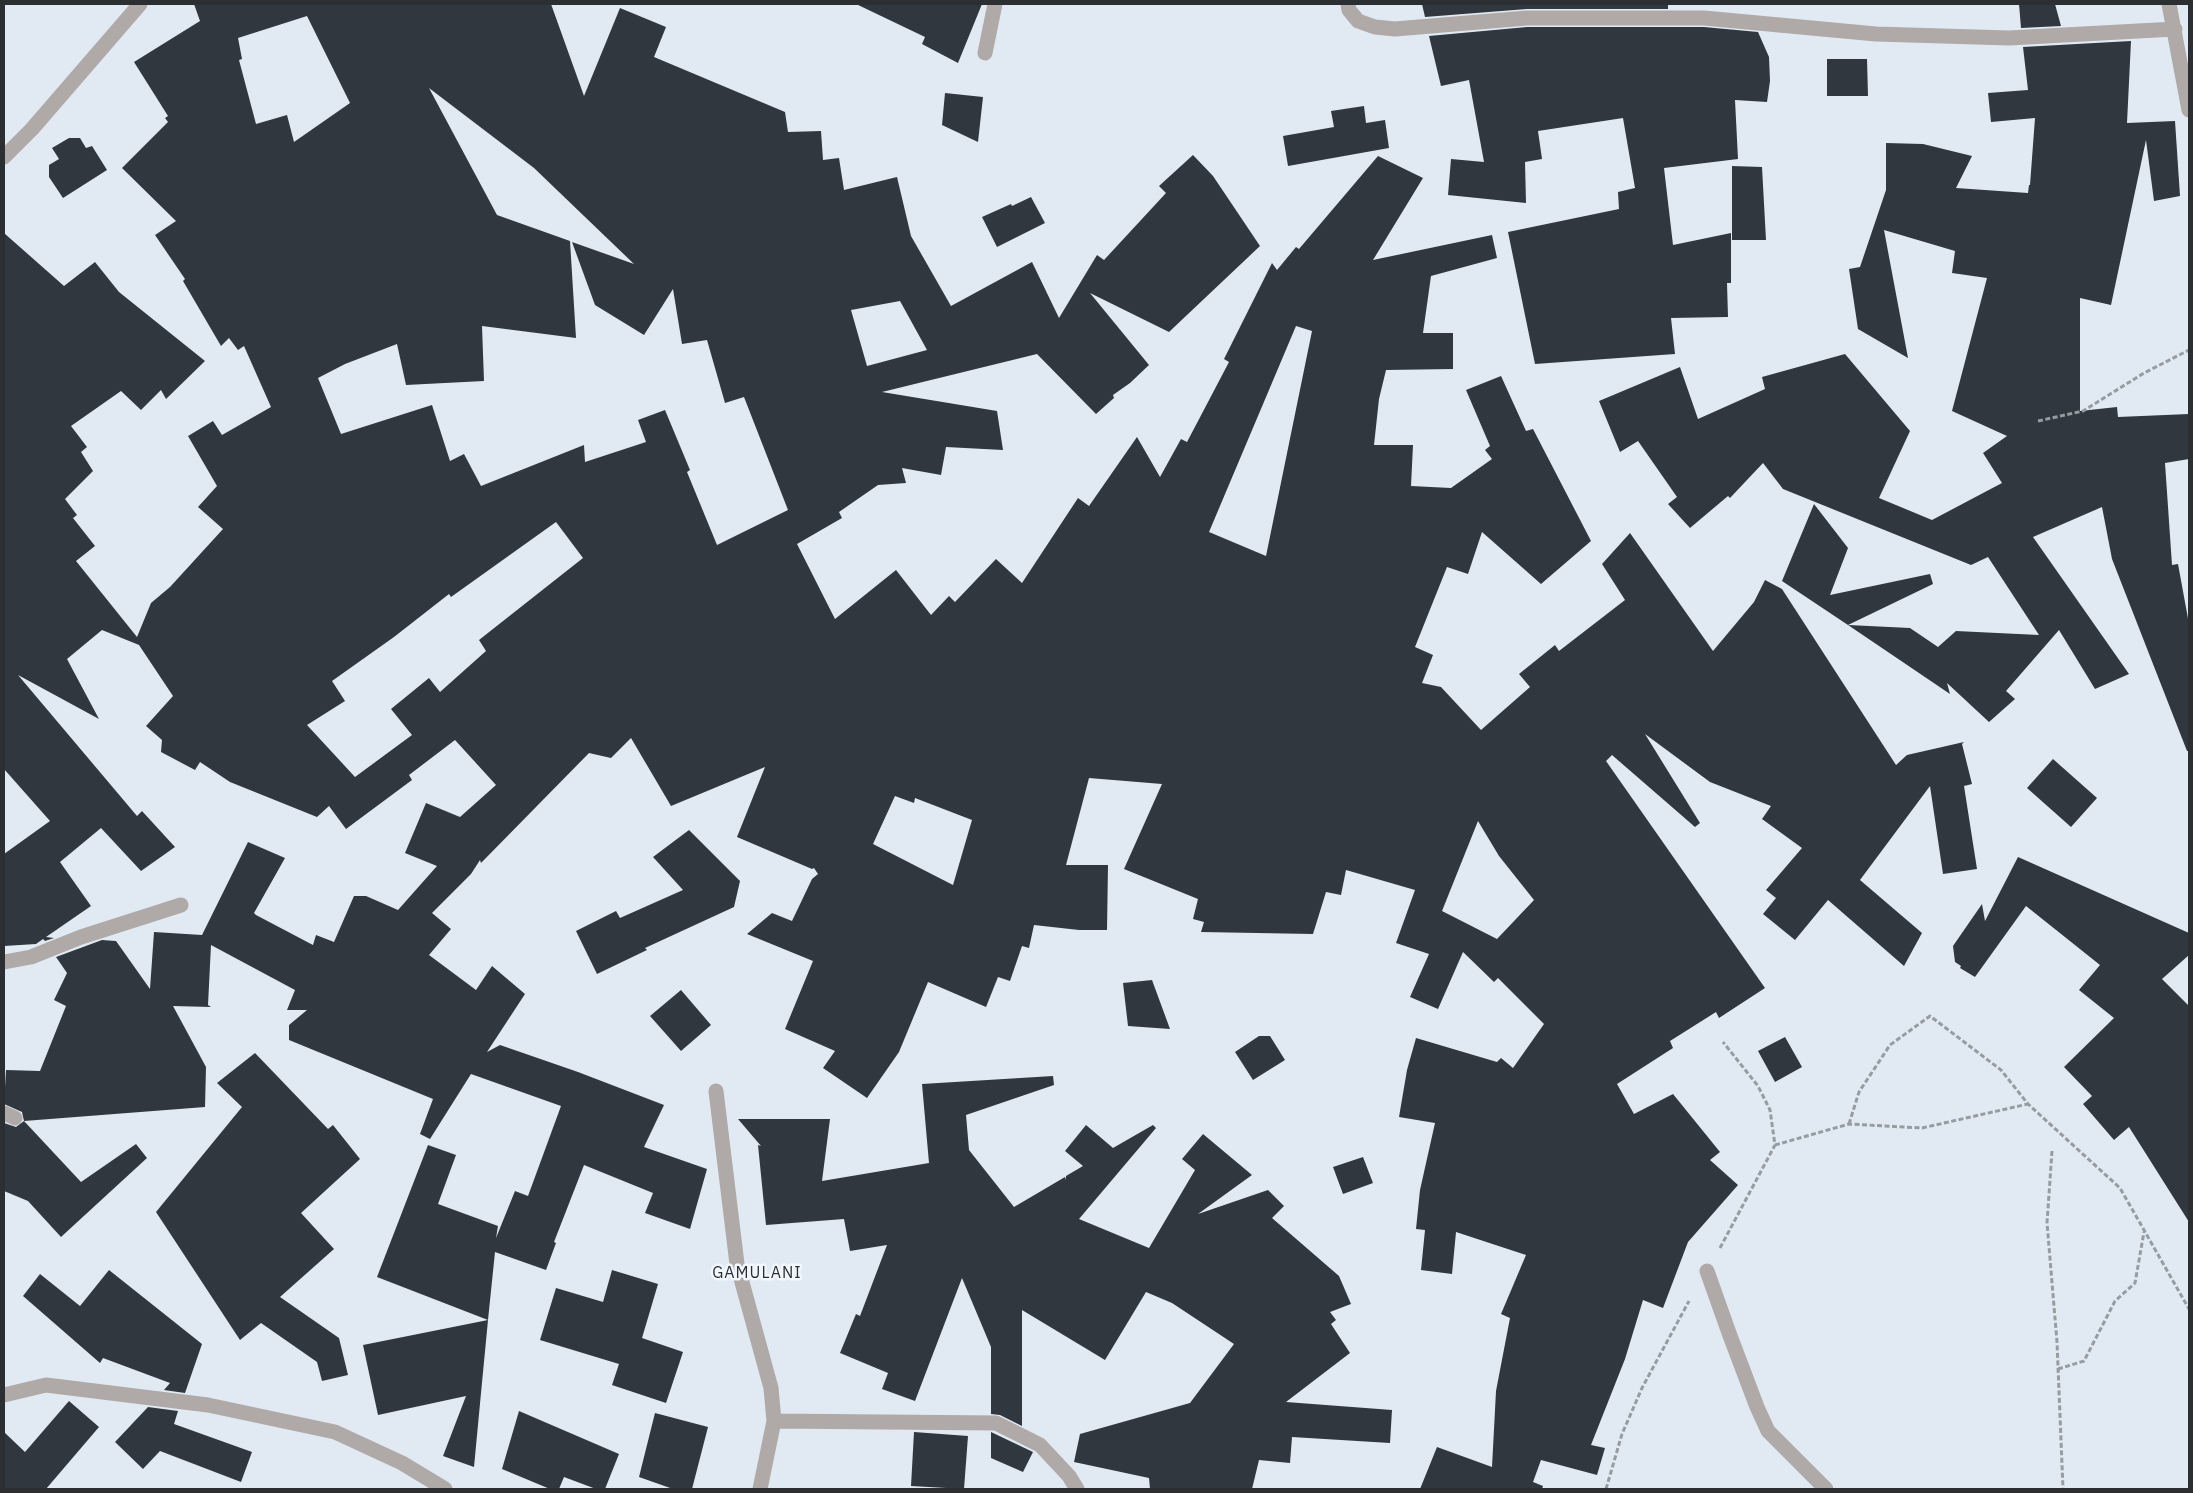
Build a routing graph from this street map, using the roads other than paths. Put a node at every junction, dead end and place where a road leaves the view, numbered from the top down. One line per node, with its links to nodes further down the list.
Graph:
1 (140, 4): 8 (street)
2 (996, 4): 6 (street)
3 (1348, 4): 5 (street)
4 (2169, 4): 5 (street)
5 (2175, 29): 7 (street)
6 (985, 52)
7 (2189, 110)
8 (4, 157)
9 (181, 905): 10 (street)
10 (4, 962)
11 (716, 1091): 14 (street)
12 (1708, 1271): 18 (street)
13 (4, 1395): 15 (street)
14 (774, 1420): 16 (street); 17 (street)
15 (445, 1489)
16 (760, 1489)
17 (1077, 1489)
18 (1826, 1489)

